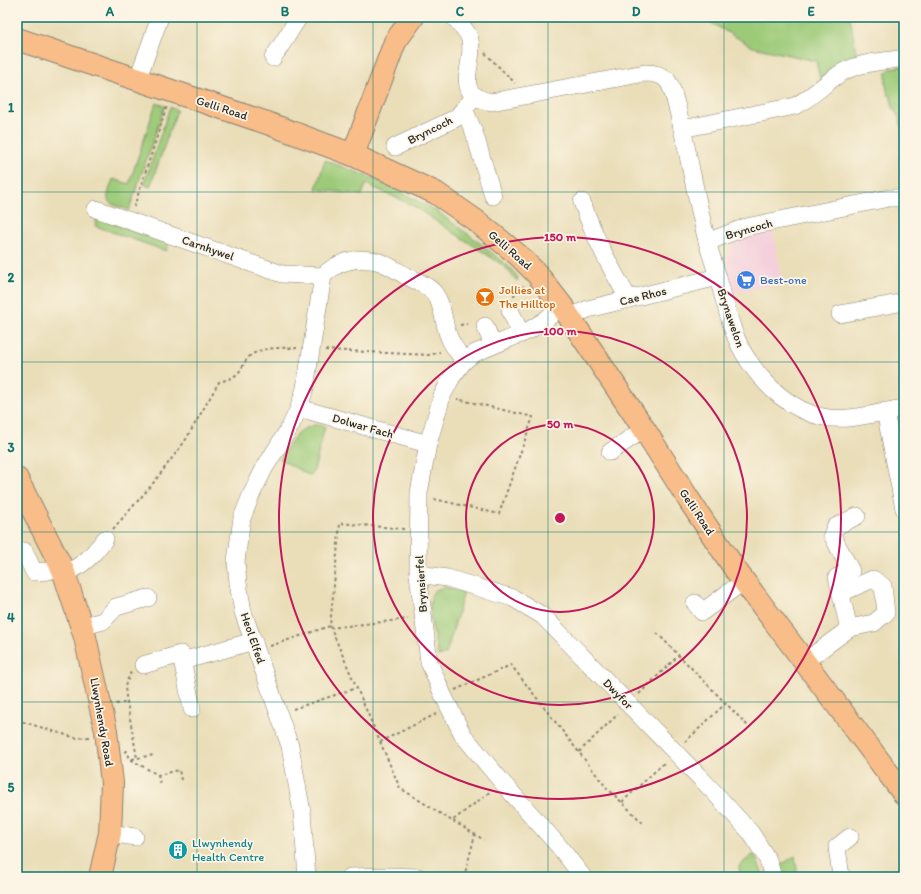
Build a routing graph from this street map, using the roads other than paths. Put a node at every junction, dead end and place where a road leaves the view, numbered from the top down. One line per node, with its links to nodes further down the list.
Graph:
1 (160, 17): 8 (street)
2 (299, 17): 6 (street)
3 (413, 17): 12 (main road)
4 (454, 17): 9 (street)
5 (17, 39): 8 (main road, Gelli Road)
6 (273, 58)
7 (904, 58): 10 (street)
8 (137, 81): 12 (main road, Gelli Road)
9 (469, 103): 10 (street); 11 (street, Bryncoch); 13 (street, Bryncoch)
10 (682, 129): 17 (street)
11 (394, 147)
12 (353, 155): 23 (main road, Gelli Road)
13 (493, 196)
14 (904, 200): 17 (street, Bryncoch)
15 (582, 202): 20 (street)
16 (96, 209): 18 (street, Carnhywel)
17 (707, 242): 19 (street, Brynawelon)
18 (323, 276): 28 (street); 29 (street)
19 (718, 277): 20 (street, Cae Rhos); 31 (street, Brynawelon)
20 (629, 299): 23 (street, Cae Rhos)
21 (904, 302): 24 (street)
22 (510, 310): 26 (street)
23 (566, 311): 26 (street, Brynsierfel); 32 (main road, Gelli Road)
24 (840, 314)
25 (485, 326): 27 (street)
26 (521, 334): 27 (street, Brynsierfel)
27 (493, 345): 28 (street, Brynsierfel)
28 (460, 355): 33 (street, Brynsierfel)
29 (299, 408): 33 (street, Dolwar Fach); 48 (street, Heol Elfed)
30 (904, 408): 31 (street, Brynawelon)
31 (885, 411): 36 (street)
32 (644, 429): 34 (street); 42 (main road, Gelli Road)
33 (428, 444): 41 (street, Brynsierfel)
34 (610, 452)
35 (18, 485): 40 (main road, Llwynhendy Road)
36 (904, 509)
37 (857, 516): 43 (street)
38 (105, 539): 40 (street)
39 (17, 554): 40 (street)
40 (62, 570): 46 (main road, Llwynhendy Road)
41 (418, 574): 61 (street, Brynsierfel); 62 (street, Dwyfor)
42 (744, 581): 45 (street); 50 (main road, Gelli Road)
43 (841, 593): 47 (street); 47 (street)
44 (148, 598): 46 (street)
45 (695, 602)
46 (82, 626): 54 (main road, Llwynhendy Road)
47 (849, 629): 50 (street)
48 (256, 646): 49 (street); 58 (street, Heol Elfed)
49 (182, 662): 51 (street); 52 (street)
50 (804, 662): 53 (main road, Gelli Road)
51 (143, 665)
52 (192, 709)
53 (901, 786)
54 (110, 833): 55 (street); 57 (main road, Llwynhendy Road)
55 (135, 836)
56 (850, 837): 63 (street)
57 (100, 877)
58 (307, 877)
59 (350, 877): 60 (street)
60 (418, 877)
61 (583, 877)
62 (773, 877)
63 (840, 877)

